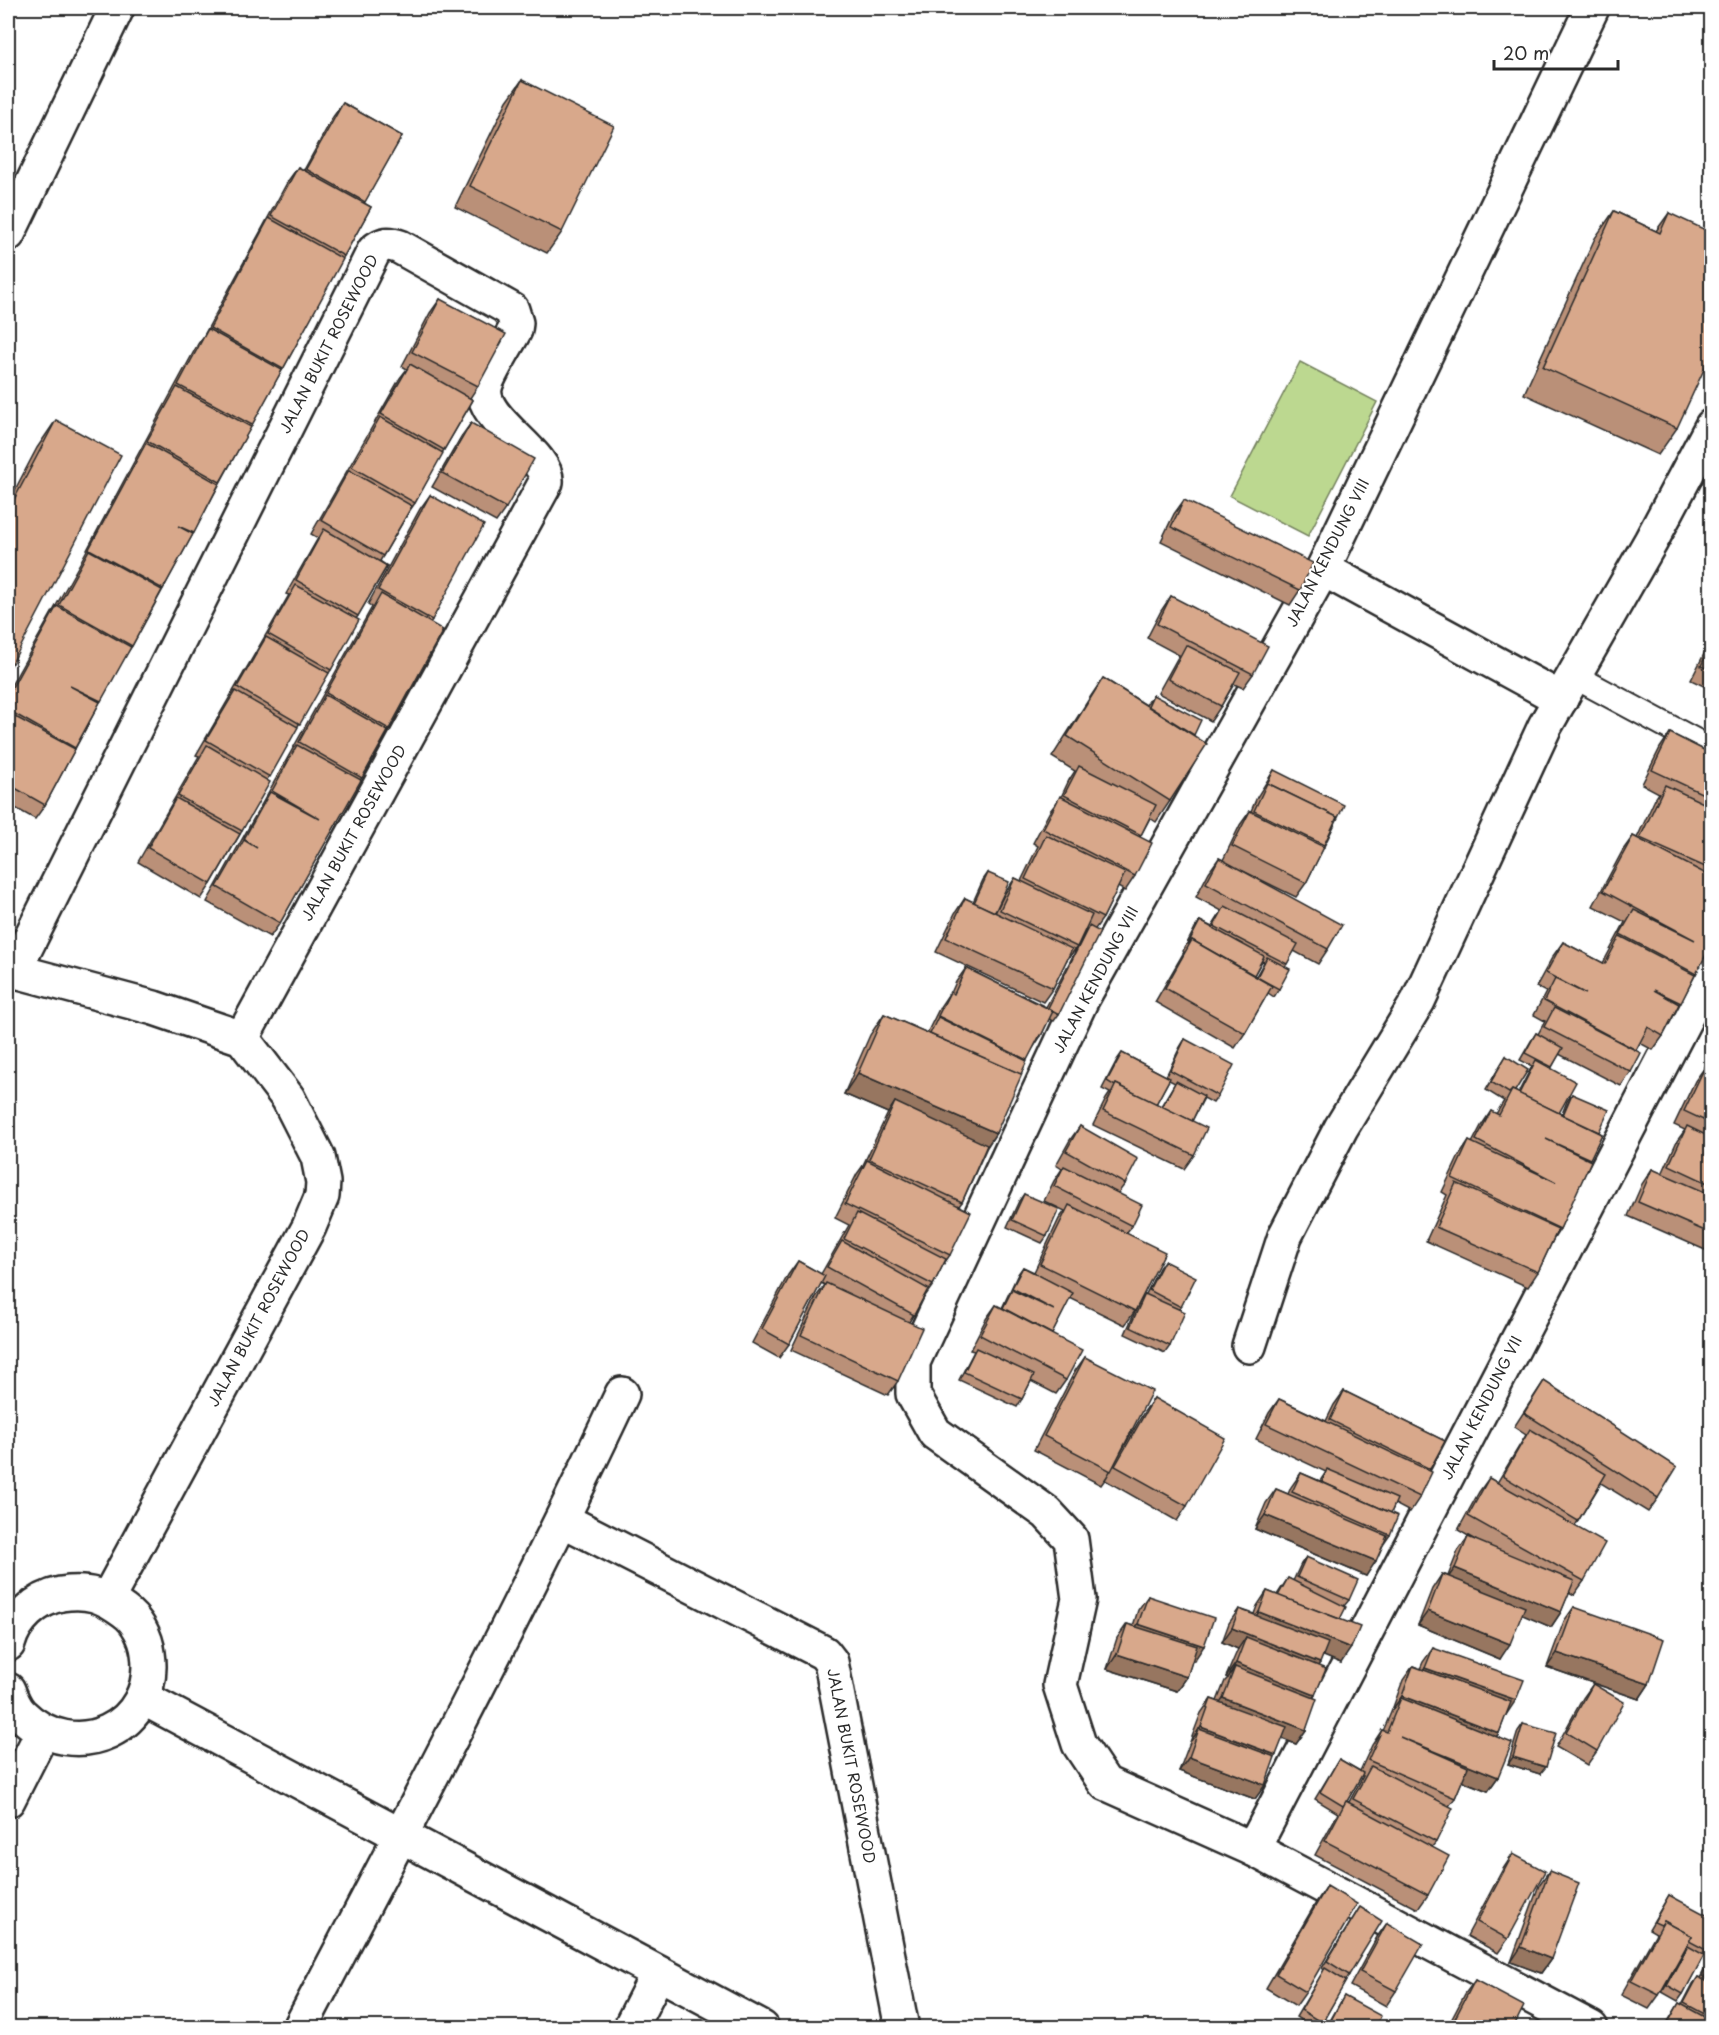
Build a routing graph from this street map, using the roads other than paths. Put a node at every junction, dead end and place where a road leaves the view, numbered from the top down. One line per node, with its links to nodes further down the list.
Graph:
1 (117, 8): 3 (street)
2 (1592, 8): 5 (street, JALAN KENDUNG VIII)
3 (8, 234)
4 (1712, 426): 6 (street)
5 (1323, 569): 6 (street); 21 (street, JALAN KENDUNG VIII)
6 (1568, 687): 7 (lane); 11 (street)
7 (1712, 750)
8 (1712, 967): 21 (street, JALAN KENDUNG VII)
9 (11, 970): 10 (street, JALAN BUKIT ROSEWOOD); 10 (street, JALAN BUKIT ROSEWOOD)
10 (242, 1038): 14 (street, JALAN BUKIT ROSEWOOD)
11 (1249, 1346)
12 (622, 1394): 13 (street)
13 (562, 1520): 20 (street); 26 (street, JALAN BUKIT ROSEWOOD)
14 (108, 1598): 15 (street); 17 (street)
15 (9, 1636)
16 (8, 1690): 18 (street)
17 (143, 1698): 18 (street); 20 (street)
18 (43, 1731): 19 (street)
19 (8, 1800)
20 (401, 1836): 22 (street); 23 (street)
21 (1253, 1849): 27 (street, JALAN KENDUNG VIII)
22 (658, 1973): 24 (street); 25 (street)
23 (300, 2028)
24 (630, 2028)
25 (762, 2028)
26 (902, 2028)
27 (1590, 2028)

